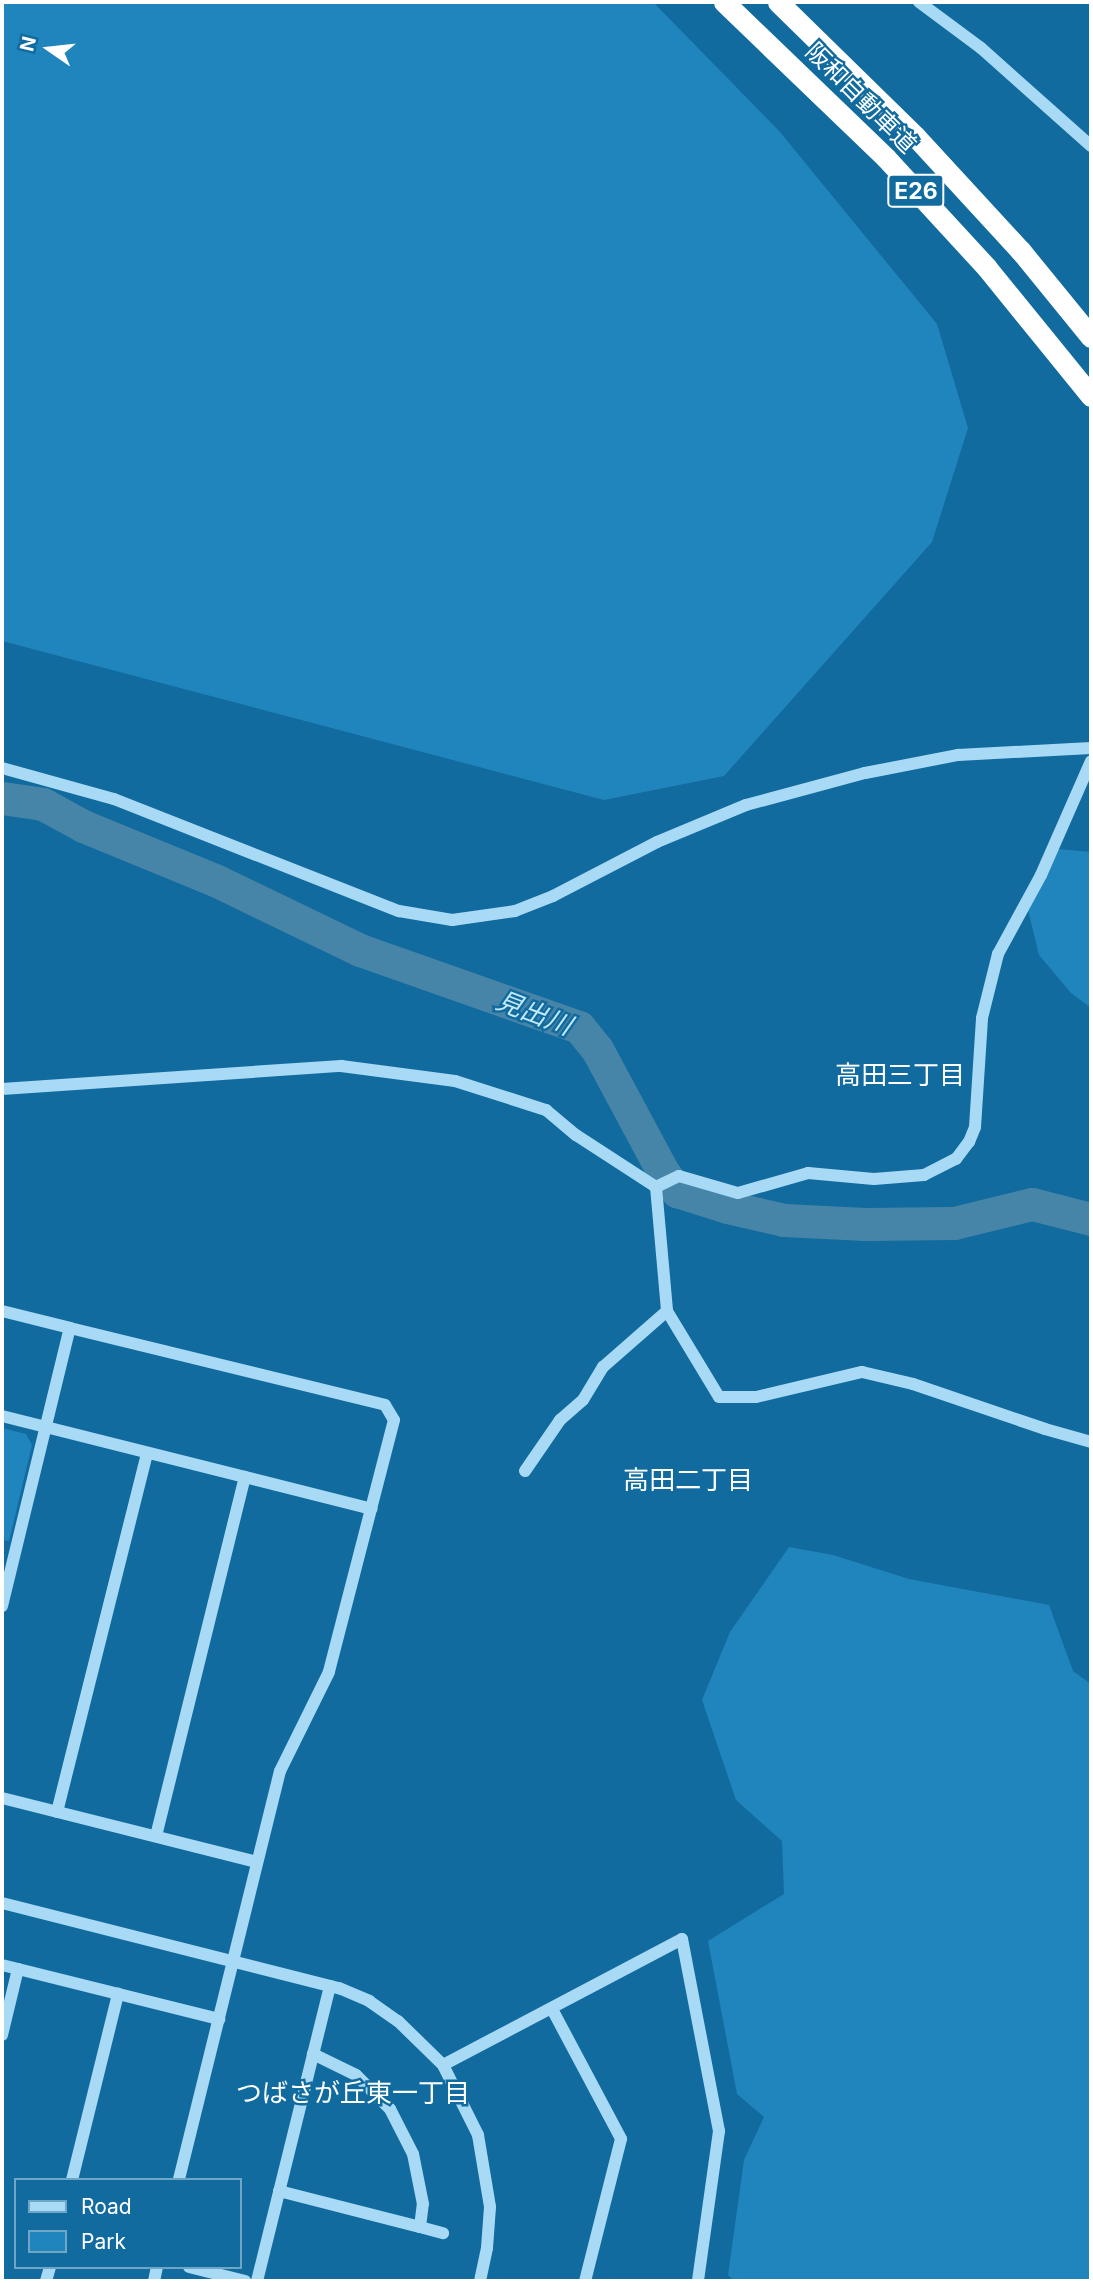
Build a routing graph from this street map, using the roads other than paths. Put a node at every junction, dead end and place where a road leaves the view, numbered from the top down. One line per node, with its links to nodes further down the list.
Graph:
1 (724, 2): 6 (highway, 阪和自動車道 / E26)
2 (778, 2): 5 (highway, 阪和自動車道 / E26)
3 (919, 2): 4 (street)
4 (1091, 146)
5 (1091, 337)
6 (1091, 396)
7 (1091, 748): 9 (street)
8 (1091, 761): 11 (street)
9 (2, 768)
10 (2, 1089): 11 (street)
11 (656, 1187): 13 (street)
12 (2, 1311): 14 (street)
13 (667, 1311): 17 (street); 19 (street)
14 (70, 1328): 16 (street); 21 (street)
15 (2, 1416): 16 (street)
16 (46, 1427): 18 (street); 22 (street)
17 (1091, 1442)
18 (147, 1453): 20 (street); 24 (street)
19 (525, 1471)
20 (246, 1477): 21 (street); 25 (street)
21 (371, 1509): 26 (street)
22 (2, 1606)
23 (2, 1798): 24 (street)
24 (57, 1812): 25 (street)
25 (156, 1836): 26 (street)
26 (257, 1862): 28 (street)
27 (2, 1903): 28 (street)
28 (234, 1960): 31 (street); 34 (street)
29 (2, 1965): 30 (street)
30 (18, 1969): 32 (street); 35 (street)
31 (330, 1986): 36 (street); 37 (street)
32 (118, 1994): 34 (street); 38 (street)
33 (552, 2009): 37 (street); 47 (street); 48 (street)
34 (219, 2019): 39 (street)
35 (2, 2035)
36 (313, 2054): 40 (street); 41 (street)
37 (443, 2065): 46 (street)
38 (72, 2178)
39 (179, 2178)
40 (279, 2191): 41 (street); 45 (street)
41 (420, 2227): 42 (street)
42 (443, 2234)
43 (197, 2269): 44 (street)
44 (245, 2281)
45 (257, 2281)
46 (480, 2281)
47 (585, 2281)
48 (698, 2281)

